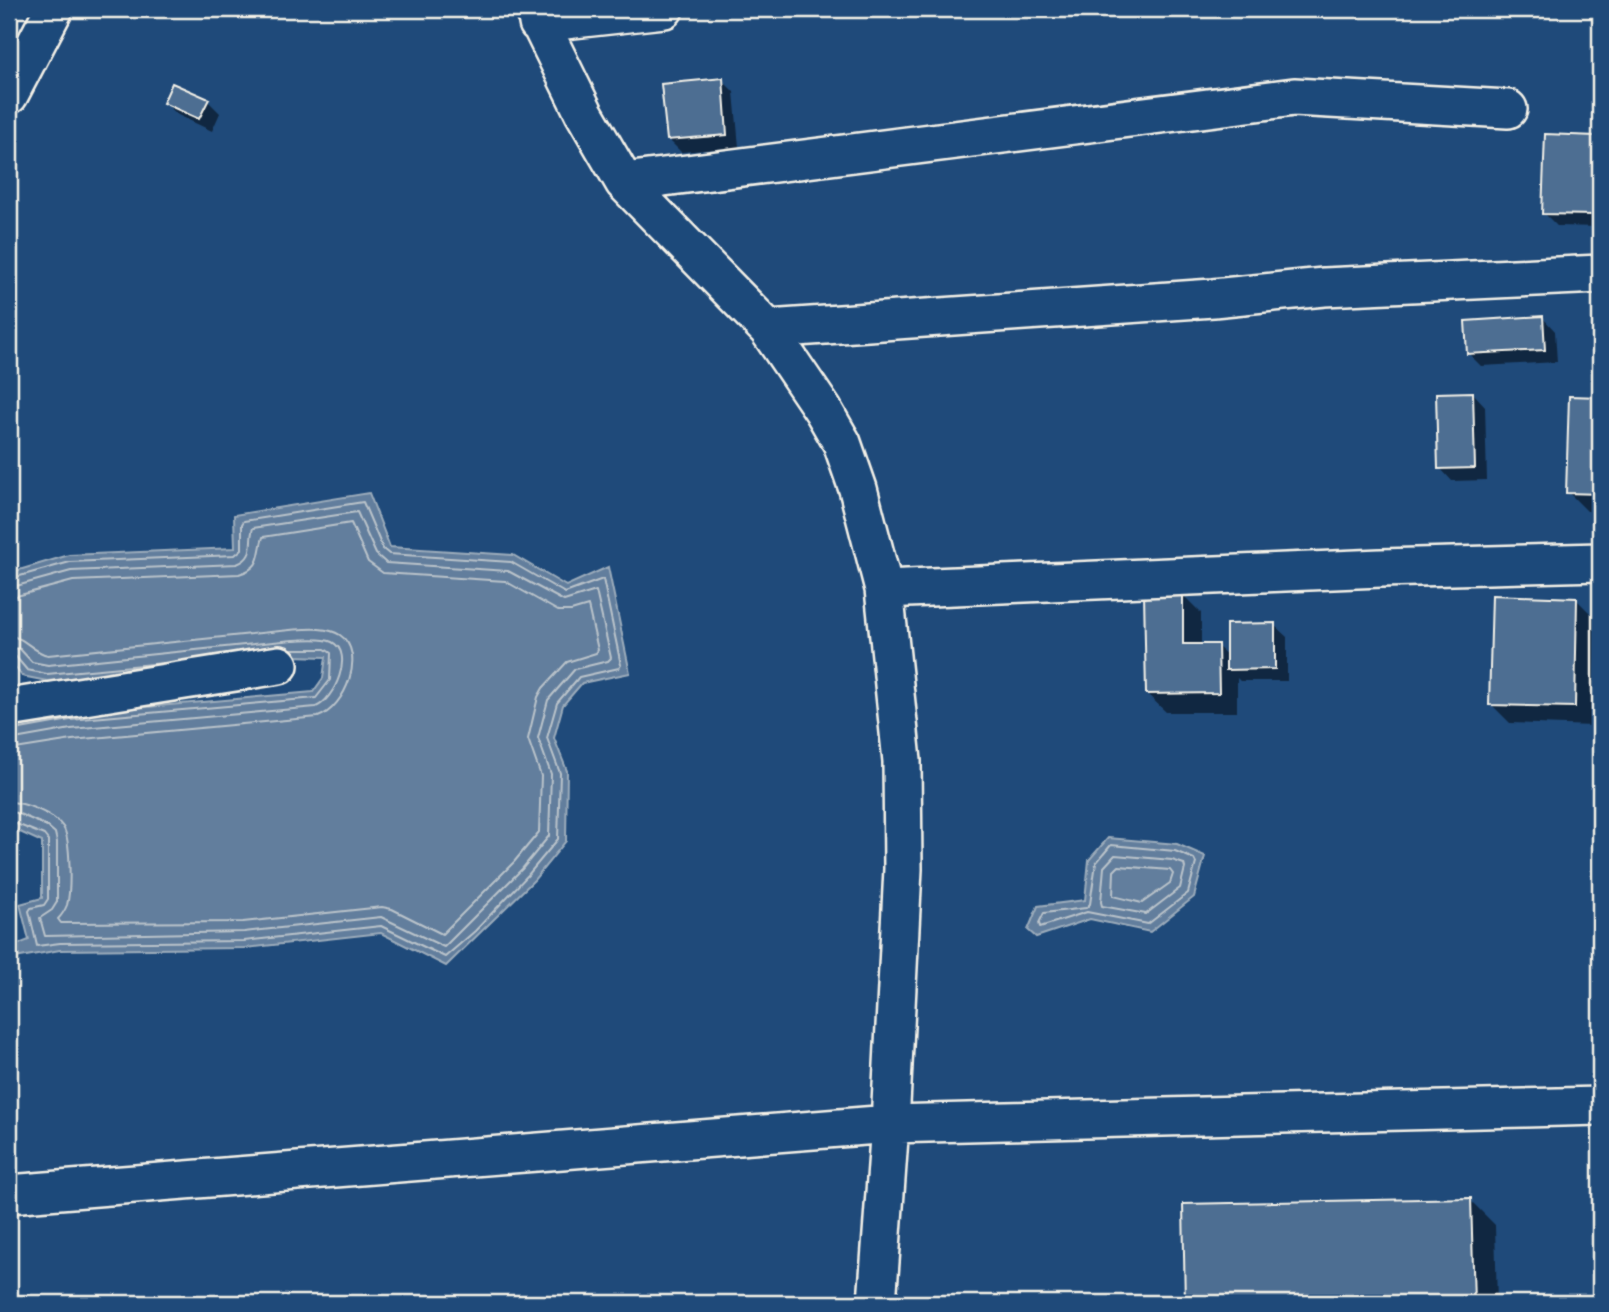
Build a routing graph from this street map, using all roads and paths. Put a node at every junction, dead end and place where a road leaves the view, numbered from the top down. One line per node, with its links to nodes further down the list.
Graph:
1 (54, 9): 4 (street)
2 (664, 9): 3 (street)
3 (536, 16): 6 (street)
4 (9, 95)
5 (1508, 109): 6 (street)
6 (624, 182): 8 (street)
7 (1600, 274): 8 (street)
8 (768, 329): 10 (street)
9 (1600, 562): 10 (street)
10 (884, 589): 14 (street)
11 (279, 664): 12 (street)
12 (9, 708)
13 (1600, 1106): 14 (street)
14 (890, 1124): 15 (street); 16 (street)
15 (9, 1194)
16 (877, 1303)

